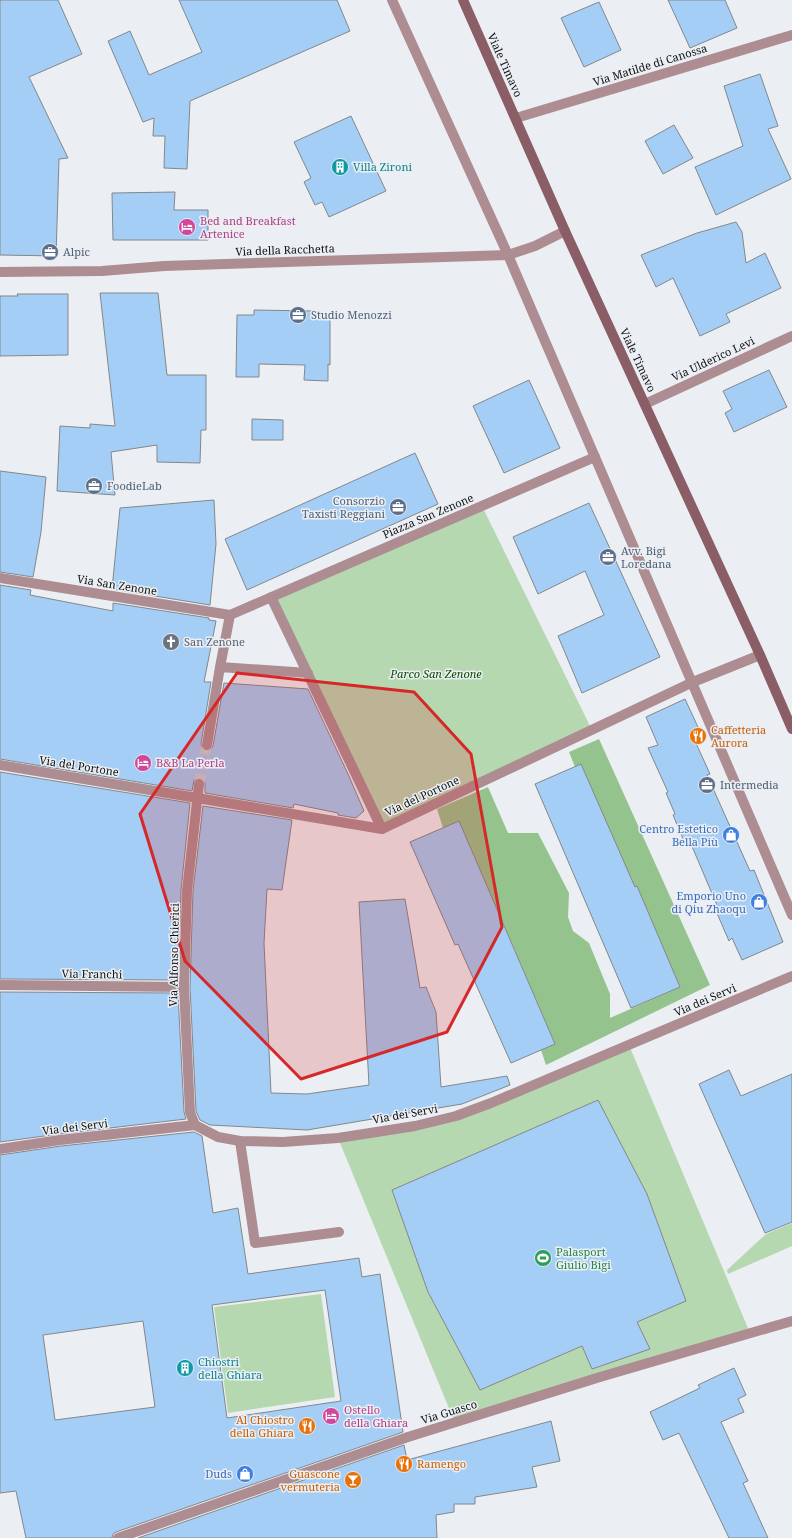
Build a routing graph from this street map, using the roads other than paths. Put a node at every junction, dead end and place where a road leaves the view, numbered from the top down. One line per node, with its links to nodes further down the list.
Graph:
1 (392, 0): 6 (street)
2 (464, 0): 4 (main road, Viale Timavo)
3 (792, 35): 4 (street, Via Matilde di Canossa)
4 (516, 118): 5 (main road, Viale Timavo)
5 (565, 231): 6 (street, Via della Racchetta); 9 (main road, Viale Timavo)
6 (508, 255): 7 (street, Via della Racchetta); 10 (street)
7 (0, 272)
8 (792, 336): 9 (street, Via Ulderico Levi)
9 (645, 404): 14 (main road, Viale Timavo)
10 (595, 457): 12 (street, Piazza San Zenone); 17 (street)
11 (0, 578): 13 (street, Via San Zenone)
12 (271, 597): 13 (street, Piazza San Zenone); 16 (street)
13 (230, 615): 15 (street)
14 (760, 655): 17 (street, Via del Portone); 18 (main road, Viale Timavo)
15 (220, 667): 16 (street); 19 (street)
16 (308, 673): 23 (street)
17 (693, 682): 23 (street, Via del Portone); 24 (street)
18 (792, 729)
19 (207, 745)
20 (0, 765): 22 (street, Via del Portone)
21 (199, 784): 22 (street, Via Alfonso Chierici)
22 (197, 797): 23 (street, Via del Portone); 27 (street, Via Alfonso Chierici)
23 (382, 829)
24 (792, 915)
25 (792, 976): 29 (street, Via dei Servi)
26 (0, 985): 27 (street, Via Franchi)
27 (184, 987): 28 (street, Via Alfonso Chierici)
28 (195, 1125): 29 (street, Via dei Servi); 30 (street, Via dei Servi)
29 (240, 1141): 31 (street)
30 (0, 1150)
31 (339, 1232)
32 (792, 1321): 33 (street, Via Guasco)
33 (118, 1538)

